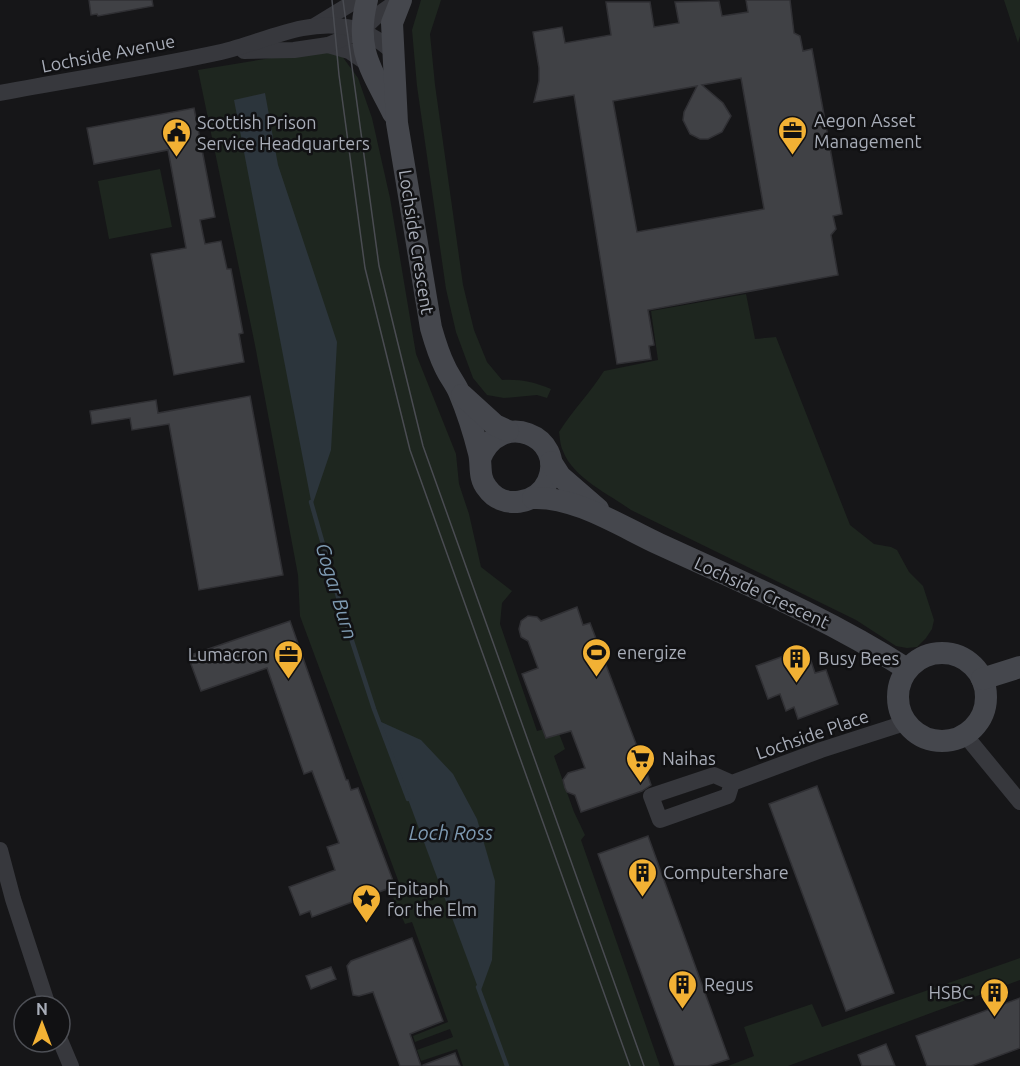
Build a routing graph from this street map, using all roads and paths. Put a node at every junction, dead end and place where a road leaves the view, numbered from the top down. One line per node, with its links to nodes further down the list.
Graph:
1 (357, 0): 4 (street)
2 (367, 0): 5 (street, Lochside Crescent)
3 (400, 0): 5 (street, Lochside Avenue); 8 (street, Lochside Crescent)
4 (315, 26): 5 (street, Lochside Avenue); 7 (street, Lochside Avenue)
5 (361, 31): 6 (street, Lochside Avenue); 8 (street, Lochside Avenue); 9 (street, Lochside Crescent)
6 (328, 45): 7 (street, Lochside Avenue); 9 (street)
7 (222, 51): 10 (street, Lochside Avenue)
8 (394, 53): 11 (street, Lochside Crescent)
9 (368, 64): 11 (street, Lochside Crescent)
10 (0, 93)
11 (397, 123): 12 (street, Lochside Crescent)
12 (459, 392): 13 (street, Lochside Crescent); 14 (street, Lochside Crescent)
13 (508, 431): 14 (street); 15 (street, Lochside Crescent)
14 (480, 459): 16 (street, Lochside Crescent)
15 (551, 462): 16 (street); 17 (street, Lochside Crescent)
16 (533, 498): 17 (street, Lochside Crescent)
17 (613, 521): 19 (street, Lochside Crescent)
18 (1020, 667): 20 (street)
19 (907, 669): 20 (street); 21 (street)
20 (982, 679): 22 (street)
21 (905, 723): 22 (street); 23 (street, Lochside Place)
22 (965, 735): 24 (street)
23 (732, 783)
24 (1020, 802)
25 (0, 850): 26 (street)
26 (44, 994)

